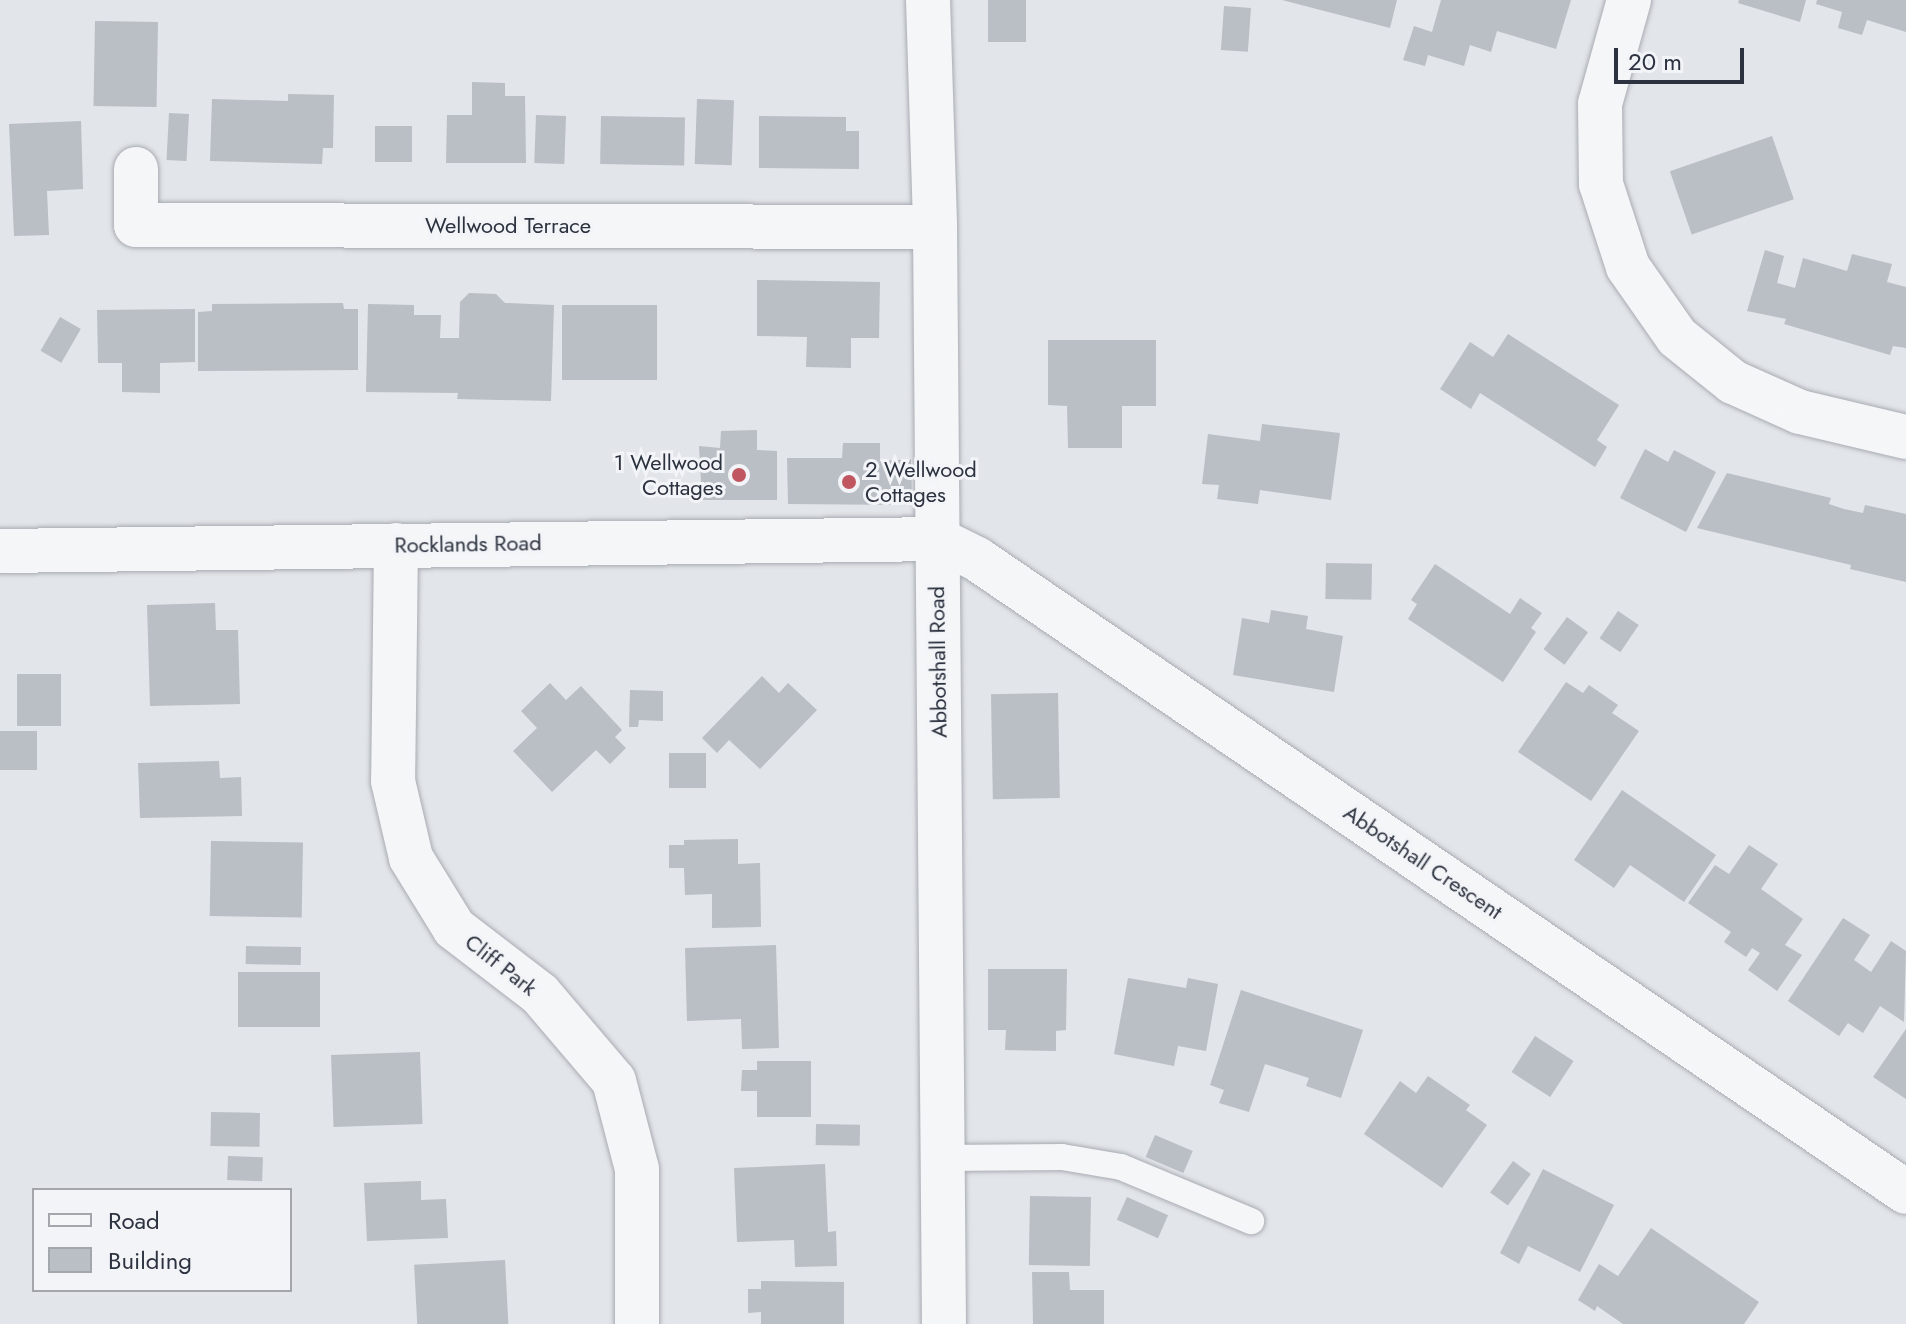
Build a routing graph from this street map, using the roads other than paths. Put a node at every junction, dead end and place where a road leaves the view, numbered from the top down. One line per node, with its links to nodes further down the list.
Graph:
1 (928, 0): 4 (street, Abbotshall Road)
2 (1629, 0): 5 (street)
3 (136, 169): 4 (street, Wellwood Terrace)
4 (935, 227): 6 (street, Abbotshall Road)
5 (1906, 437)
6 (937, 539): 7 (street, Rocklands Road); 9 (street, Abbotshall Road); 10 (street, Abbotshall Crescent)
7 (396, 545): 8 (street, Rocklands Road); 12 (street, Cliff Park)
8 (0, 551)
9 (943, 1158): 11 (lane); 13 (street, Abbotshall Road)
10 (1906, 1192)
11 (1251, 1221)
12 (637, 1324)
13 (944, 1324)

